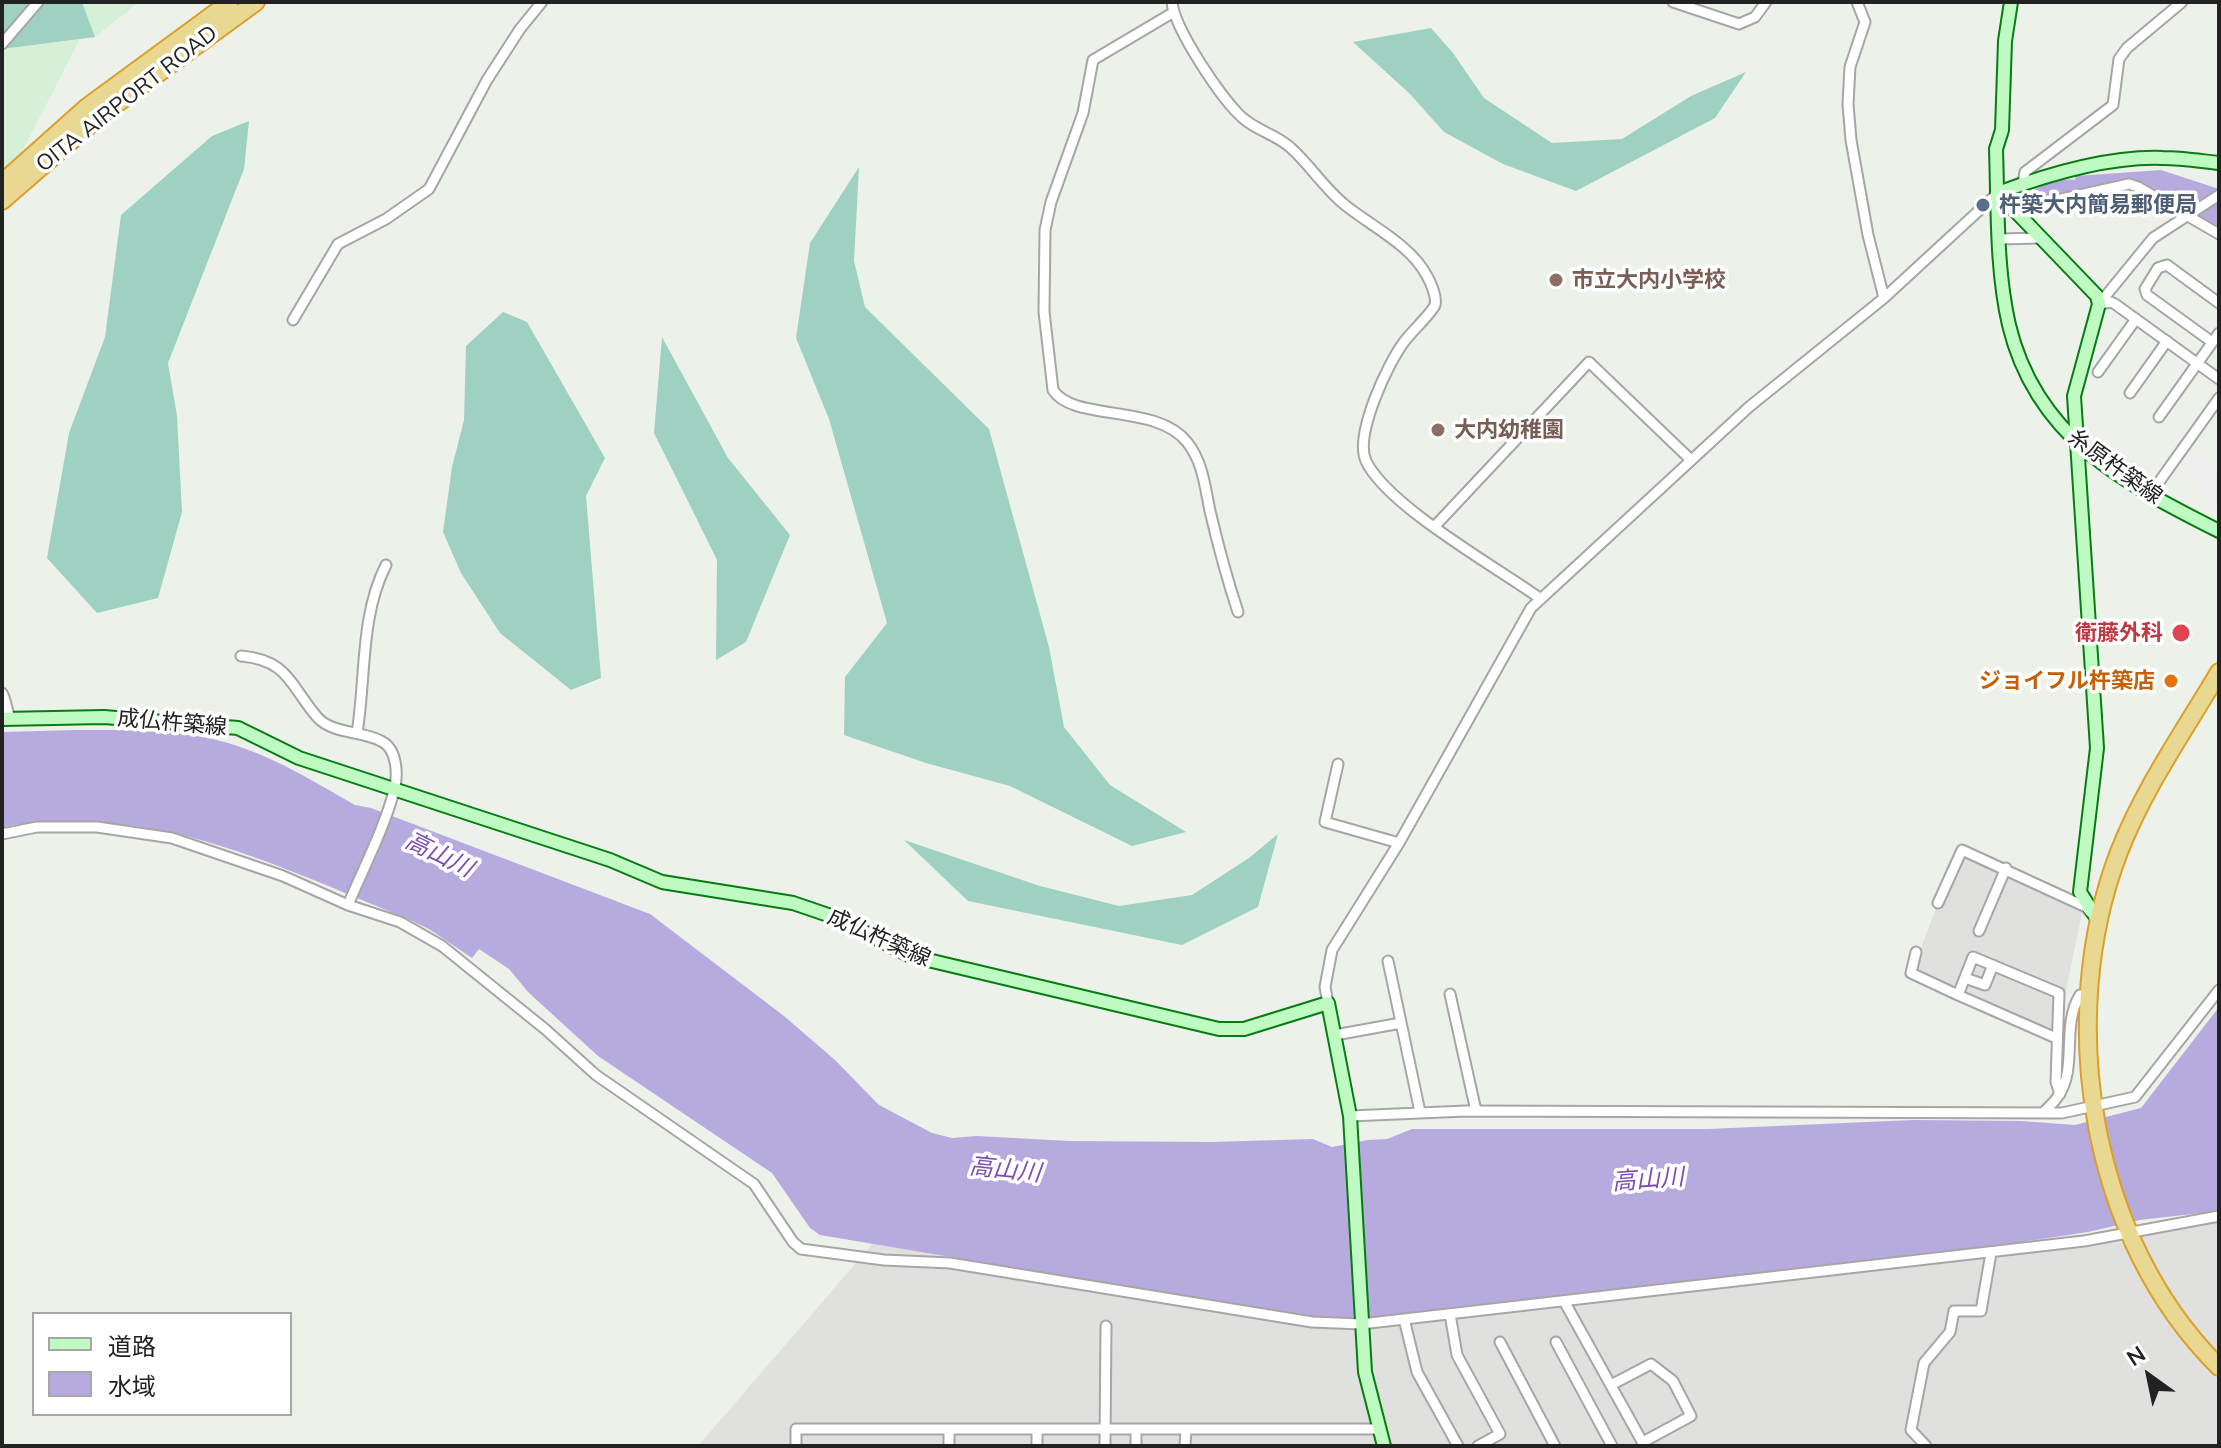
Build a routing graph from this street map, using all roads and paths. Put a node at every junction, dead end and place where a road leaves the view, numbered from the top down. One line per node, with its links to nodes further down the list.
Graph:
1 (38, 2): 11 (street)
2 (230, 2): 13 (highway, OITA AIRPORT ROAD)
3 (256, 2): 17 (highway, OITA AIRPORT ROAD)
4 (542, 2): 27 (street)
5 (1673, 2): 6 (street)
6 (1766, 2)
7 (1857, 2): 23 (street)
8 (2011, 2): 15 (main road, 糸原杵築線)
9 (2182, 2): 14 (street)
10 (1173, 7): 40 (street); 44 (street)
11 (2, 44)
12 (2219, 163): 14 (main road)
13 (2, 183)
14 (2023, 183): 15 (main road)
15 (1998, 193): 18 (main road); 22 (main road, 糸原杵築線); 23 (street)
16 (2219, 195): 19 (street)
17 (2, 201)
18 (2012, 210): 19 (street); 21 (main road)
19 (2186, 215): 20 (street); 25 (street)
20 (2219, 234)
21 (2040, 238): 22 (street); 25 (main road)
22 (2000, 239): 37 (main road, 糸原杵築線)
23 (1884, 298): 38 (street)
24 (2219, 303): 30 (street)
25 (2099, 304): 26 (street); 37 (main road)
26 (2136, 319): 29 (street); 32 (street)
27 (293, 320)
28 (2219, 333): 30 (street)
29 (2167, 341): 31 (street); 34 (street)
30 (2212, 342): 31 (street)
31 (2198, 364): 33 (street); 36 (street)
32 (2098, 372)
33 (2219, 379)
34 (2130, 393)
35 (2219, 398): 39 (street)
36 (2159, 417)
37 (2076, 443): 39 (main road, 糸原杵築線); 57 (main road)
38 (1691, 460): 40 (street); 43 (street)
39 (2149, 496): 41 (main road, 糸原杵築線)
40 (1435, 526): 43 (street)
41 (2219, 531)
42 (386, 565): 49 (street)
43 (1541, 599): 53 (street)
44 (1238, 612)
45 (241, 656): 49 (street)
46 (2219, 672): 57 (highway)
47 (2, 693): 48 (street)
48 (7, 719): 51 (main road, 成仏杵築線)
49 (357, 733): 51 (street)
50 (1338, 764): 53 (street)
51 (395, 789): 56 (street); 67 (main road, 成仏杵築線)
52 (2, 834): 56 (street)
53 (1399, 843): 67 (street)
54 (2006, 868): 55 (street); 57 (street); 58 (street)
55 (1938, 903)
56 (348, 905): 83 (street)
57 (2099, 922): 66 (highway)
58 (1979, 931)
59 (1916, 952): 65 (street)
60 (1388, 961): 68 (street)
61 (1993, 965): 62 (street); 62 (street); 70 (street)
62 (1965, 978): 65 (street)
63 (2219, 990): 72 (street)
64 (1450, 994): 73 (street)
65 (1958, 995): 70 (street)
66 (2089, 996): 71 (street); 72 (highway)
67 (1328, 1003): 69 (main road)
68 (1401, 1023): 69 (street); 75 (street)
69 (1335, 1035): 76 (main road)
70 (2056, 1038): 71 (street)
71 (2060, 1094): 74 (street)
72 (2093, 1107): 74 (street); 78 (highway)
73 (1476, 1111): 74 (street); 75 (street)
74 (2045, 1111)
75 (1420, 1112): 76 (street)
76 (1350, 1116): 83 (main road)
77 (2219, 1216): 78 (street)
78 (2131, 1233): 79 (street); 87 (highway)
79 (1991, 1253): 80 (street); 107 (street)
80 (1564, 1301): 81 (street); 88 (street)
81 (1450, 1314): 82 (street); 104 (street)
82 (1404, 1319): 83 (street); 103 (street)
83 (1361, 1324): 91 (main road)
84 (1106, 1326): 93 (street)
85 (1500, 1342): 105 (street)
86 (1556, 1342): 106 (street)
87 (2219, 1367)
88 (1611, 1385): 95 (street); 95 (street)
89 (949, 1429): 92 (street); 96 (street); 97 (street)
90 (1186, 1429): 91 (street); 94 (street); 101 (street)
91 (1378, 1429): 102 (main road)
92 (1037, 1430): 93 (street); 98 (street)
93 (1106, 1430): 94 (street); 99 (street)
94 (1136, 1430): 100 (street)
95 (1644, 1444)
96 (796, 1446)
97 (949, 1446)
98 (1037, 1446)
99 (1105, 1446)
100 (1136, 1446)
101 (1185, 1446)
102 (1384, 1446)
103 (1458, 1446)
104 (1478, 1446)
105 (1555, 1446)
106 (1612, 1446)
107 (1926, 1446)

